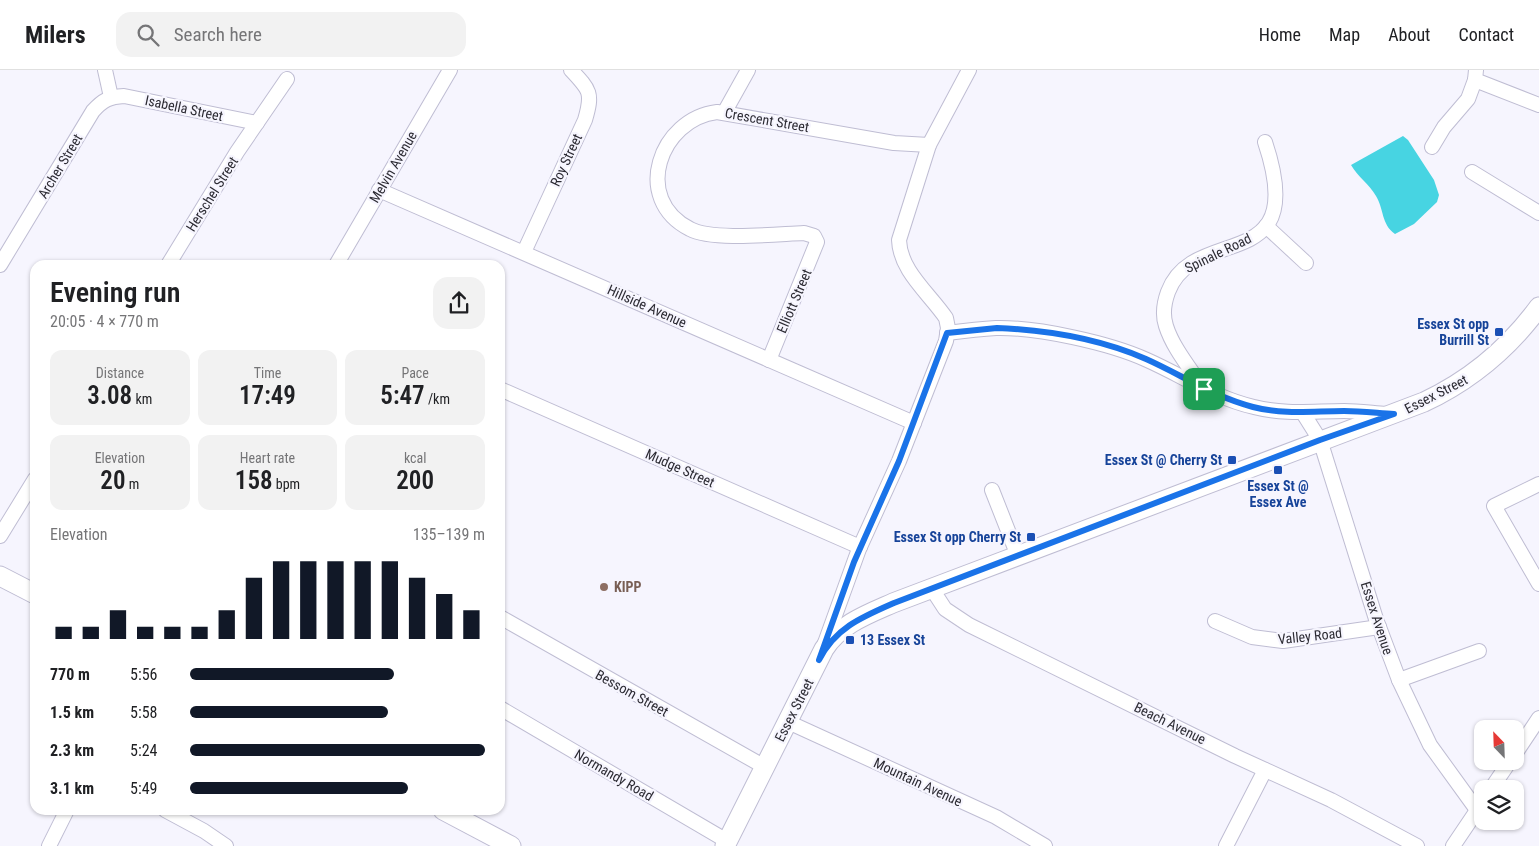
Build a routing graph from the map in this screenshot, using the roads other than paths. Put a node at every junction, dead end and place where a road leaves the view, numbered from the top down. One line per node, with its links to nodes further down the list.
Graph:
1 (105, 70): 8 (street)
2 (450, 70): 16 (street, Melvin Avenue)
3 (571, 70): 20 (street, Roy Street)
4 (748, 70): 10 (street)
5 (969, 70): 13 (street)
6 (1476, 75): 9 (street); 14 (street)
7 (287, 79): 11 (street, Herschel Street)
8 (111, 97): 11 (street, Isabella Street); 24 (street, Archer Street)
9 (1539, 105)
10 (724, 113): 13 (street, Crescent Street); 19 (street, Crescent Street)
11 (257, 123): 21 (street, Herschel Street)
12 (1265, 142): 18 (street, Spinale Road)
13 (929, 145): 26 (street)
14 (1432, 147)
15 (1472, 172): 17 (street)
16 (379, 190): 20 (street, Hillside Avenue); 22 (street, Melvin Avenue)
17 (1539, 213)
18 (1266, 226): 23 (street, Spinale Road); 28 (street, Spinale Road)
19 (817, 242): 27 (street, Elliott Street)
20 (524, 252): 27 (street, Hillside Avenue)
21 (171, 260)
22 (339, 260)
23 (1306, 263)
24 (0, 264)
25 (1539, 307): 31 (main road, Essex Street)
26 (947, 333): 28 (street); 32 (street)
27 (770, 360): 32 (street, Hillside Avenue)
28 (1204, 389): 30 (street)
29 (505, 391): 38 (street, Mudge Street)
30 (1303, 413): 31 (street); 33 (street, Essex Avenue)
31 (1394, 414): 33 (main road, Essex Street)
32 (914, 423): 38 (street)
33 (1320, 440): 39 (main road, Essex Street); 46 (street, Essex Avenue)
34 (1539, 484): 41 (street)
35 (30, 488): 37 (street)
36 (992, 490): 39 (street)
37 (0, 536)
38 (860, 547): 48 (street)
39 (1018, 556): 42 (main road, Essex Street)
40 (0, 576): 43 (main road)
41 (1539, 584)
42 (932, 589): 48 (main road, Essex Street); 55 (street, Beach Avenue)
43 (30, 591)
44 (505, 620): 54 (street, Bessom Street)
45 (1215, 621): 46 (street, Valley Road)
46 (1379, 627): 49 (street, Essex Avenue)
47 (1479, 651): 49 (street)
48 (819, 660): 52 (main road, Essex Street)
49 (1399, 680): 56 (street, Essex Avenue)
50 (505, 711): 61 (street, Normandy Road)
51 (1539, 718): 53 (street)
52 (788, 722): 54 (main road, Essex Street); 65 (street, Mountain Avenue)
53 (1524, 740)
54 (765, 767): 61 (main road, Essex Street)
55 (1265, 770): 66 (street); 67 (street, Beach Avenue)
56 (1474, 799)
57 (64, 815): 62 (street)
58 (174, 815): 63 (street)
59 (452, 815): 64 (main road)
60 (1474, 815): 68 (street)
61 (726, 844)
62 (49, 846)
63 (226, 846)
64 (511, 846)
65 (1045, 846)
66 (1226, 846)
67 (1417, 846)
68 (1452, 846)

